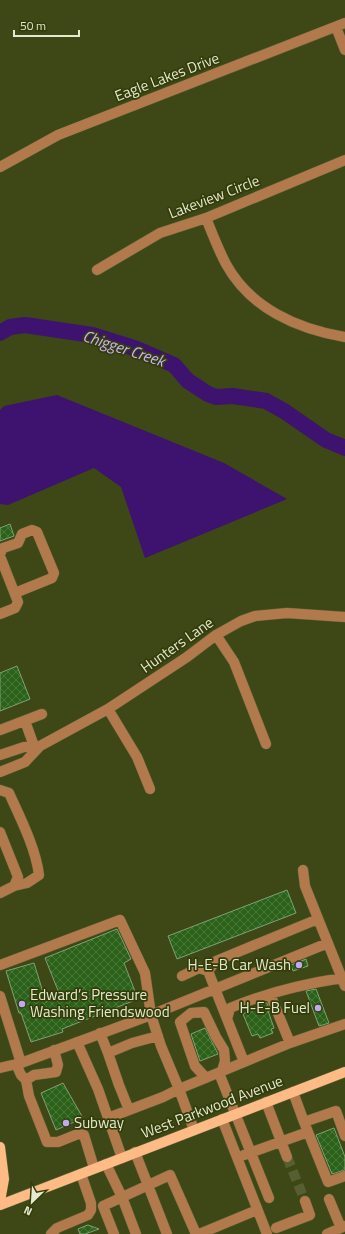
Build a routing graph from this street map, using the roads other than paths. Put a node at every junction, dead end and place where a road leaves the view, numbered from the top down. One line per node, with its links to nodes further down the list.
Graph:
1 (340, 25): 2 (street); 4 (street, Eagle Lakes Drive)
2 (345, 50)
3 (345, 160): 5 (street, Lakeview Circle)
4 (1, 168)
5 (206, 218): 6 (street, Lakeview Circle); 7 (street)
6 (97, 270)
7 (345, 337)
8 (0, 555): 9 (street); 9 (street)
9 (15, 593): 10 (street)
10 (0, 614)
11 (345, 617): 12 (street, Hunters Lane)
12 (216, 635): 13 (street, Hunters Lane); 17 (street)
13 (108, 709): 18 (street, Hunters Lane); 21 (street)
14 (42, 714): 15 (street)
15 (25, 721): 16 (street); 18 (street)
16 (0, 730)
17 (266, 744)
18 (37, 746): 19 (street, Hunters Lane); 20 (street, Hunters Lane)
19 (0, 755)
20 (0, 772)
21 (150, 789)
22 (0, 790): 25 (street)
23 (0, 832): 25 (street)
24 (304, 870): 27 (street)
25 (14, 886): 26 (street)
26 (0, 893)
27 (318, 919): 28 (street); 30 (street)
28 (328, 943): 32 (street); 33 (street)
29 (0, 965): 36 (street)
30 (208, 971): 31 (street); 33 (street)
31 (182, 976)
32 (343, 982): 34 (street)
33 (215, 990): 36 (street); 37 (street)
34 (270, 994): 37 (street); 42 (street)
35 (0, 996): 46 (street)
36 (151, 1014): 39 (street); 40 (street)
37 (227, 1019): 45 (street)
38 (345, 1024): 42 (street)
39 (100, 1033): 41 (street); 44 (street)
40 (158, 1036): 44 (street); 52 (street)
41 (77, 1042): 43 (street); 57 (street)
42 (290, 1043): 45 (street)
43 (54, 1050): 46 (street); 51 (street)
44 (108, 1054): 55 (street)
45 (244, 1062): 48 (street)
46 (18, 1063): 47 (street); 51 (street)
47 (0, 1068)
48 (221, 1072): 50 (street); 50 (street); 56 (street)
49 (345, 1072): 53 (main road, West Parkwood Avenue)
50 (206, 1078): 52 (street)
51 (26, 1080): 71 (street)
52 (179, 1089): 55 (street); 60 (street)
53 (293, 1092): 54 (main road, West Parkwood Avenue); 59 (street)
54 (266, 1102): 56 (main road, West Parkwood Avenue); 63 (street)
55 (129, 1110): 57 (street)
56 (235, 1114): 58 (main road, West Parkwood Avenue); 66 (street)
57 (108, 1118): 68 (street)
58 (222, 1119): 60 (main road, West Parkwood Avenue); 69 (street)
59 (304, 1122): 61 (street); 62 (street)
60 (194, 1130): 65 (main road, West Parkwood Avenue)
61 (308, 1132): 63 (street); 73 (street)
62 (345, 1136)
63 (281, 1142): 66 (street); 67 (street)
64 (0, 1147): 78 (main road)
65 (135, 1152): 68 (main road, West Parkwood Avenue); 74 (street)
66 (251, 1153): 69 (street); 76 (street)
67 (287, 1157)
68 (122, 1158): 70 (main road, West Parkwood Avenue)
69 (237, 1158): 83 (street)
70 (106, 1164): 71 (main road, West Parkwood Avenue); 75 (street)
71 (94, 1168): 72 (main road, West Parkwood Avenue)
72 (81, 1174): 80 (main road, West Parkwood Avenue); 82 (street)
73 (345, 1176)
74 (148, 1185): 75 (street); 90 (street); 91 (street)
75 (122, 1197): 81 (street); 89 (street)
76 (269, 1198)
77 (329, 1198): 84 (street)
78 (0, 1201)
79 (305, 1201): 85 (street)
80 (0, 1206)
81 (103, 1206): 82 (street); 88 (street)
82 (91, 1210): 87 (street)
83 (257, 1210): 86 (street); 92 (street)
84 (343, 1227): 93 (street)
85 (276, 1228)
86 (265, 1233)
87 (51, 1234)
88 (114, 1234)
89 (136, 1234)
90 (167, 1234)
91 (196, 1234)
92 (199, 1234)
93 (327, 1234)

